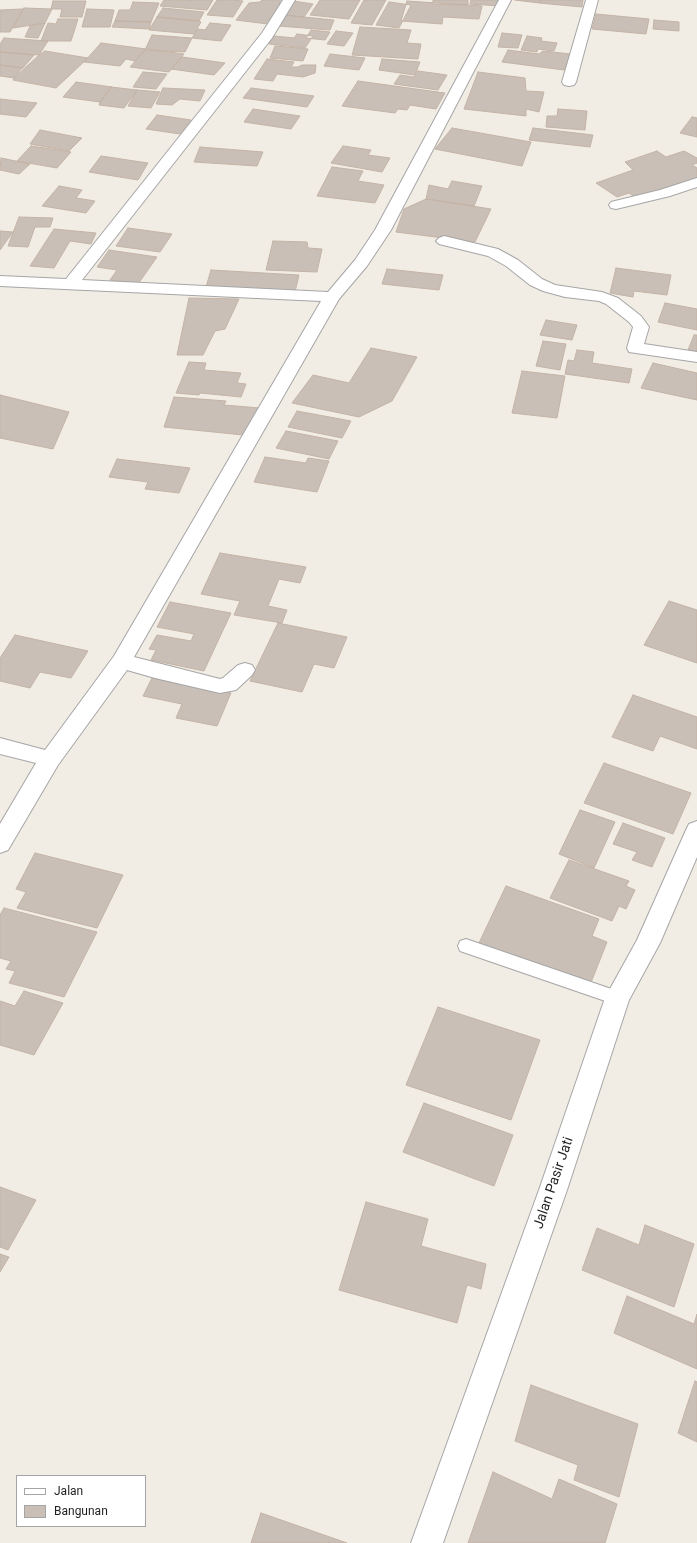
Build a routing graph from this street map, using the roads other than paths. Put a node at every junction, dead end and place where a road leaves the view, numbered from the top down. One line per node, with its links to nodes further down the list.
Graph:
1 (289, 0): 9 (street)
2 (506, 0): 10 (street)
3 (592, 0): 4 (street)
4 (569, 82)
5 (697, 182): 6 (street)
6 (616, 206)
7 (444, 241): 11 (street)
8 (0, 281): 9 (street)
9 (70, 285): 10 (street)
10 (332, 297): 12 (street)
11 (697, 358)
12 (122, 661): 13 (street); 15 (street)
13 (245, 670)
14 (0, 746): 15 (street)
15 (50, 759): 17 (street)
16 (697, 830): 19 (street, Jalan Pasir Jati)
17 (0, 844)
18 (466, 946): 19 (lane)
19 (617, 998): 20 (street, Jalan Pasir Jati)
20 (427, 1543)

